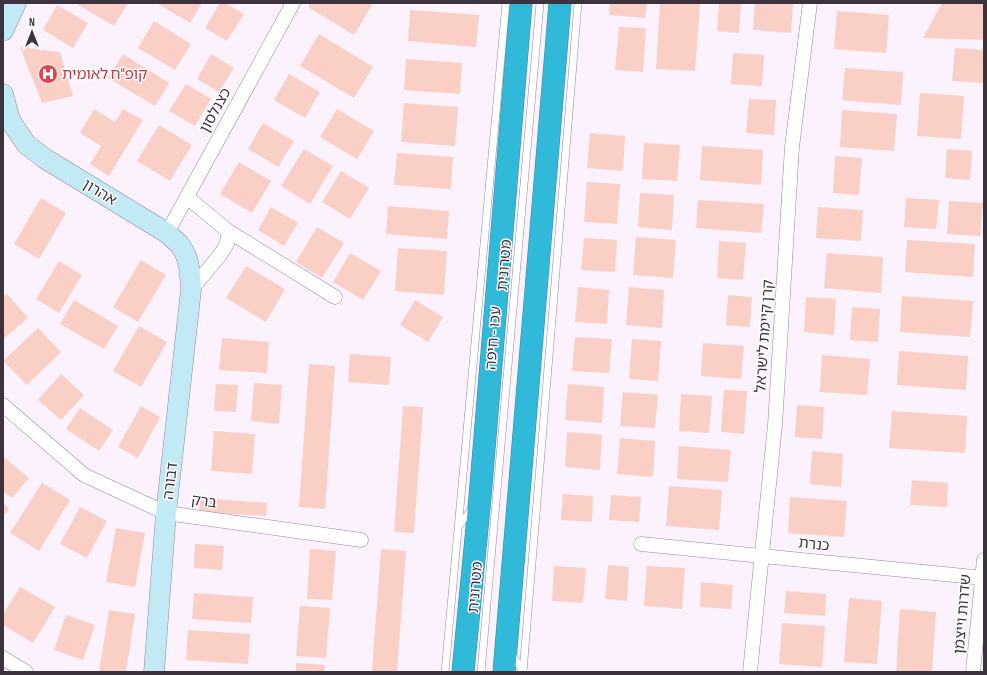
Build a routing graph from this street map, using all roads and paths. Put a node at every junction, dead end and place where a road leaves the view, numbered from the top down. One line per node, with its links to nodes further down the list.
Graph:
1 (16, 3): 9 (street)
2 (293, 3): 11 (street, כצנלסון)
3 (506, 3): 21 (lane)
4 (521, 3): 19 (highway, עכו - חיפה)
5 (540, 3): 32 (lane, מטרונית)
6 (560, 3): 18 (highway)
7 (578, 3): 17 (lane)
8 (810, 3): 24 (street, קרן קיימת לישראל)
9 (3, 32)
10 (3, 95): 13 (street, אהרון)
11 (187, 196): 12 (street); 13 (street, כצנלסון)
12 (228, 231): 14 (street); 15 (street)
13 (167, 233): 14 (street, אהרון)
14 (191, 290): 20 (street, דבורה)
15 (335, 297)
16 (3, 404): 20 (street, ברק)
17 (539, 478): 18 (lane); 33 (lane)
18 (518, 496): 33 (highway)
19 (480, 497): 21 (lane); 31 (highway, עכו - חיפה)
20 (166, 513): 22 (street, ברק); 29 (street, דבורה)
21 (458, 528): 30 (lane)
22 (361, 540)
23 (641, 544): 24 (street, כנרת)
24 (762, 556): 26 (street, כנרת); 34 (street, קרן קיימת לישראל)
25 (984, 560): 26 (street, שדרות וייצמן)
26 (983, 578): 35 (street, שדרות וייצמן)
27 (3, 658): 28 (street)
28 (26, 672)
29 (154, 672)
30 (445, 672)
31 (463, 672)
32 (480, 672)
33 (517, 672)
34 (750, 672)
35 (973, 672)

